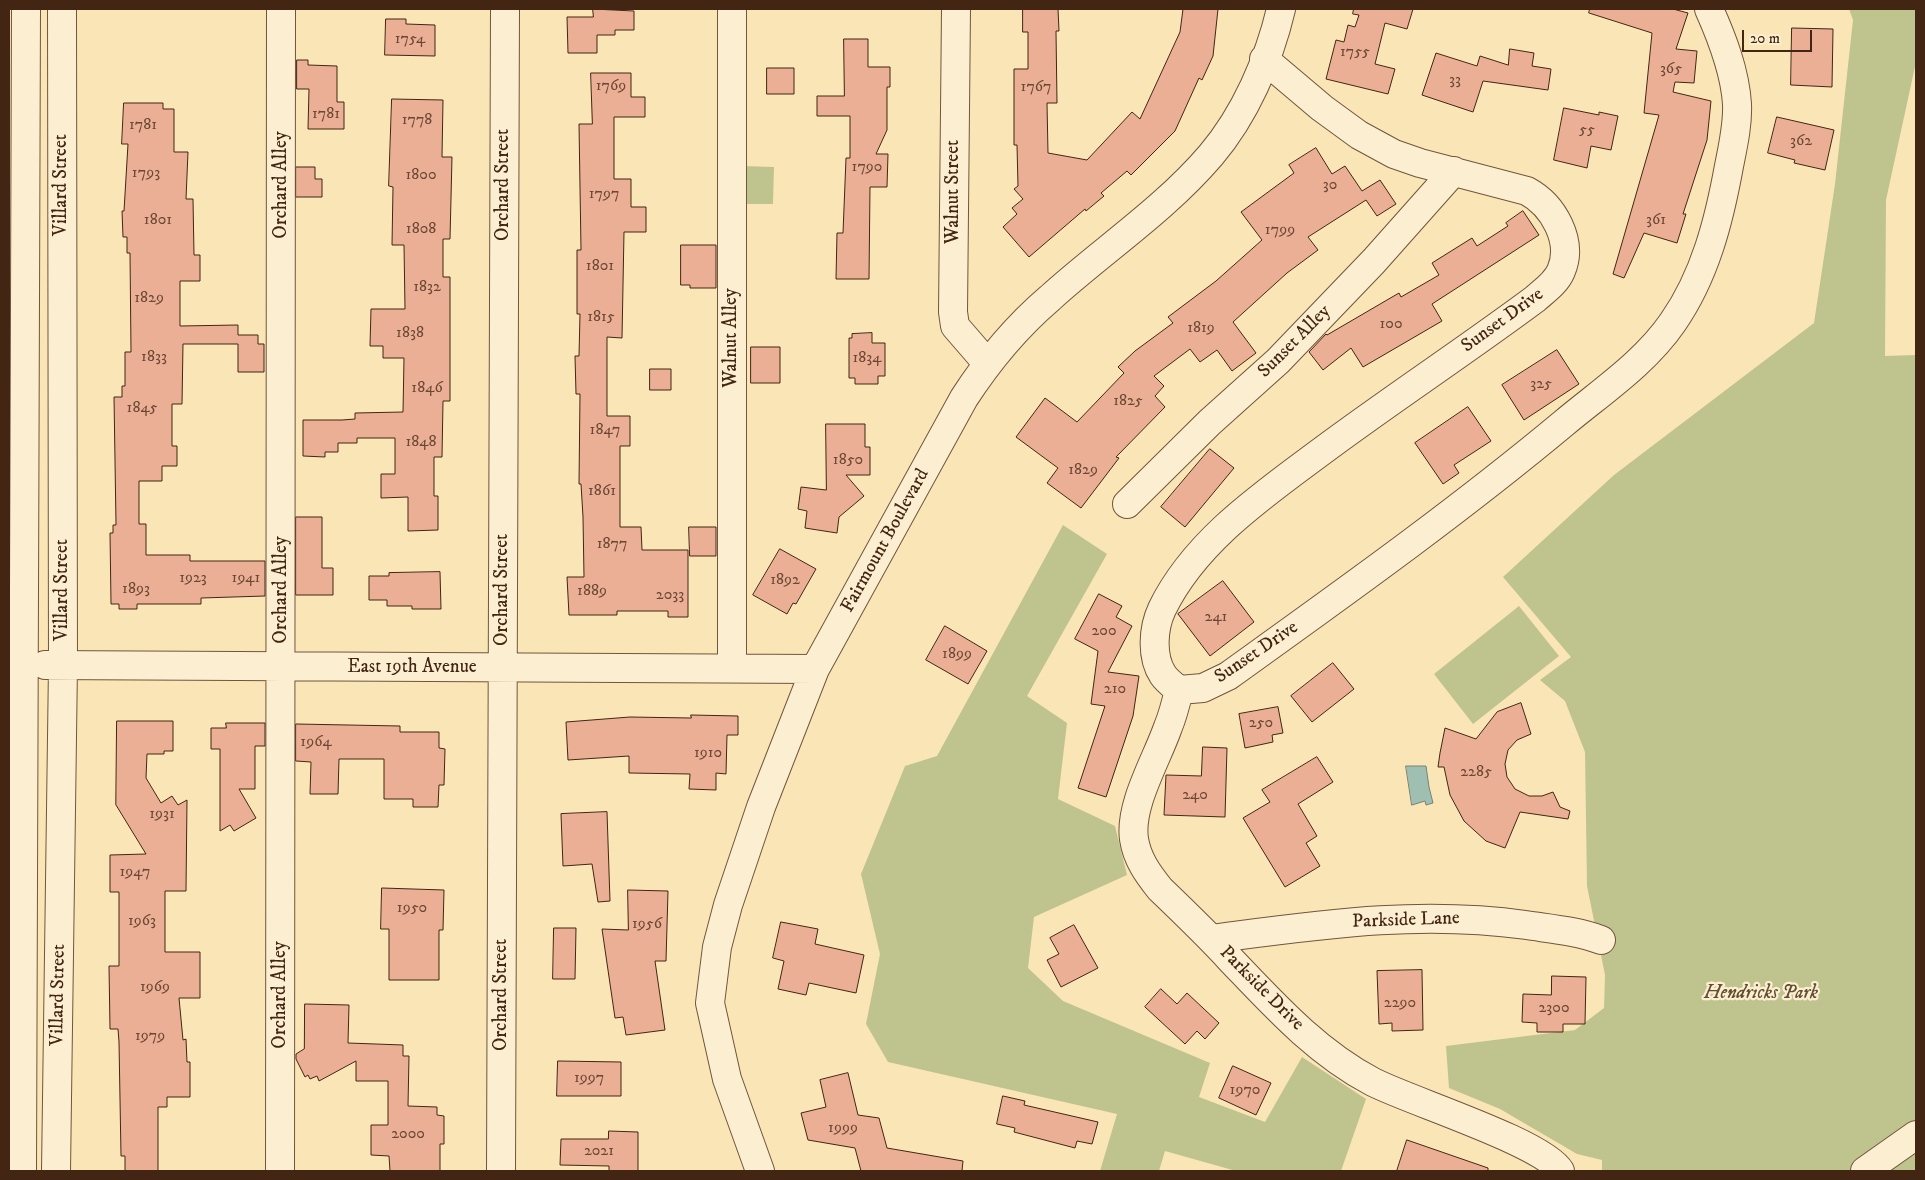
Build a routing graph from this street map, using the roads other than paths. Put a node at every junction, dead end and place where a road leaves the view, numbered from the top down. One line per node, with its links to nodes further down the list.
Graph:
1 (26, 9): 13 (street, Villard Street)
2 (62, 9): 14 (street, Villard Street)
3 (281, 9): 15 (street, Orchard Alley)
4 (505, 9): 16 (street, Orchard Street)
5 (732, 9): 17 (street, Walnut Alley)
6 (956, 9): 11 (street, Walnut Street)
7 (1281, 9): 9 (street, Fairmount Boulevard)
8 (1709, 9): 19 (street, Sunset Drive)
9 (1264, 59): 10 (street, Sunset Drive); 11 (street, Fairmount Boulevard)
10 (1454, 171): 12 (street, Sunset Alley); 19 (street, Sunset Drive)
11 (987, 363): 18 (street, Fairmount Boulevard)
12 (1127, 504)
13 (16, 665): 14 (street, East 19th Avenue); 23 (street, Villard Street)
14 (63, 665): 15 (street, East 19th Avenue); 24 (street, Villard Street)
15 (282, 667): 16 (street, East 19th Avenue); 25 (street, Orchard Alley)
16 (503, 668): 17 (street, East 19th Avenue); 26 (street, Orchard Street)
17 (732, 668): 18 (street, East 19th Avenue)
18 (816, 668): 27 (street, Fairmount Boulevard)
19 (1179, 690): 20 (street, Parkside Drive)
20 (1211, 939): 21 (street, Parkside Lane); 28 (street, Parkside Drive)
21 (1601, 940)
22 (1916, 1135): 29 (street)
23 (22, 1171)
24 (56, 1171)
25 (280, 1171)
26 (501, 1171)
27 (760, 1171)
28 (1560, 1171)
29 (1865, 1171)

